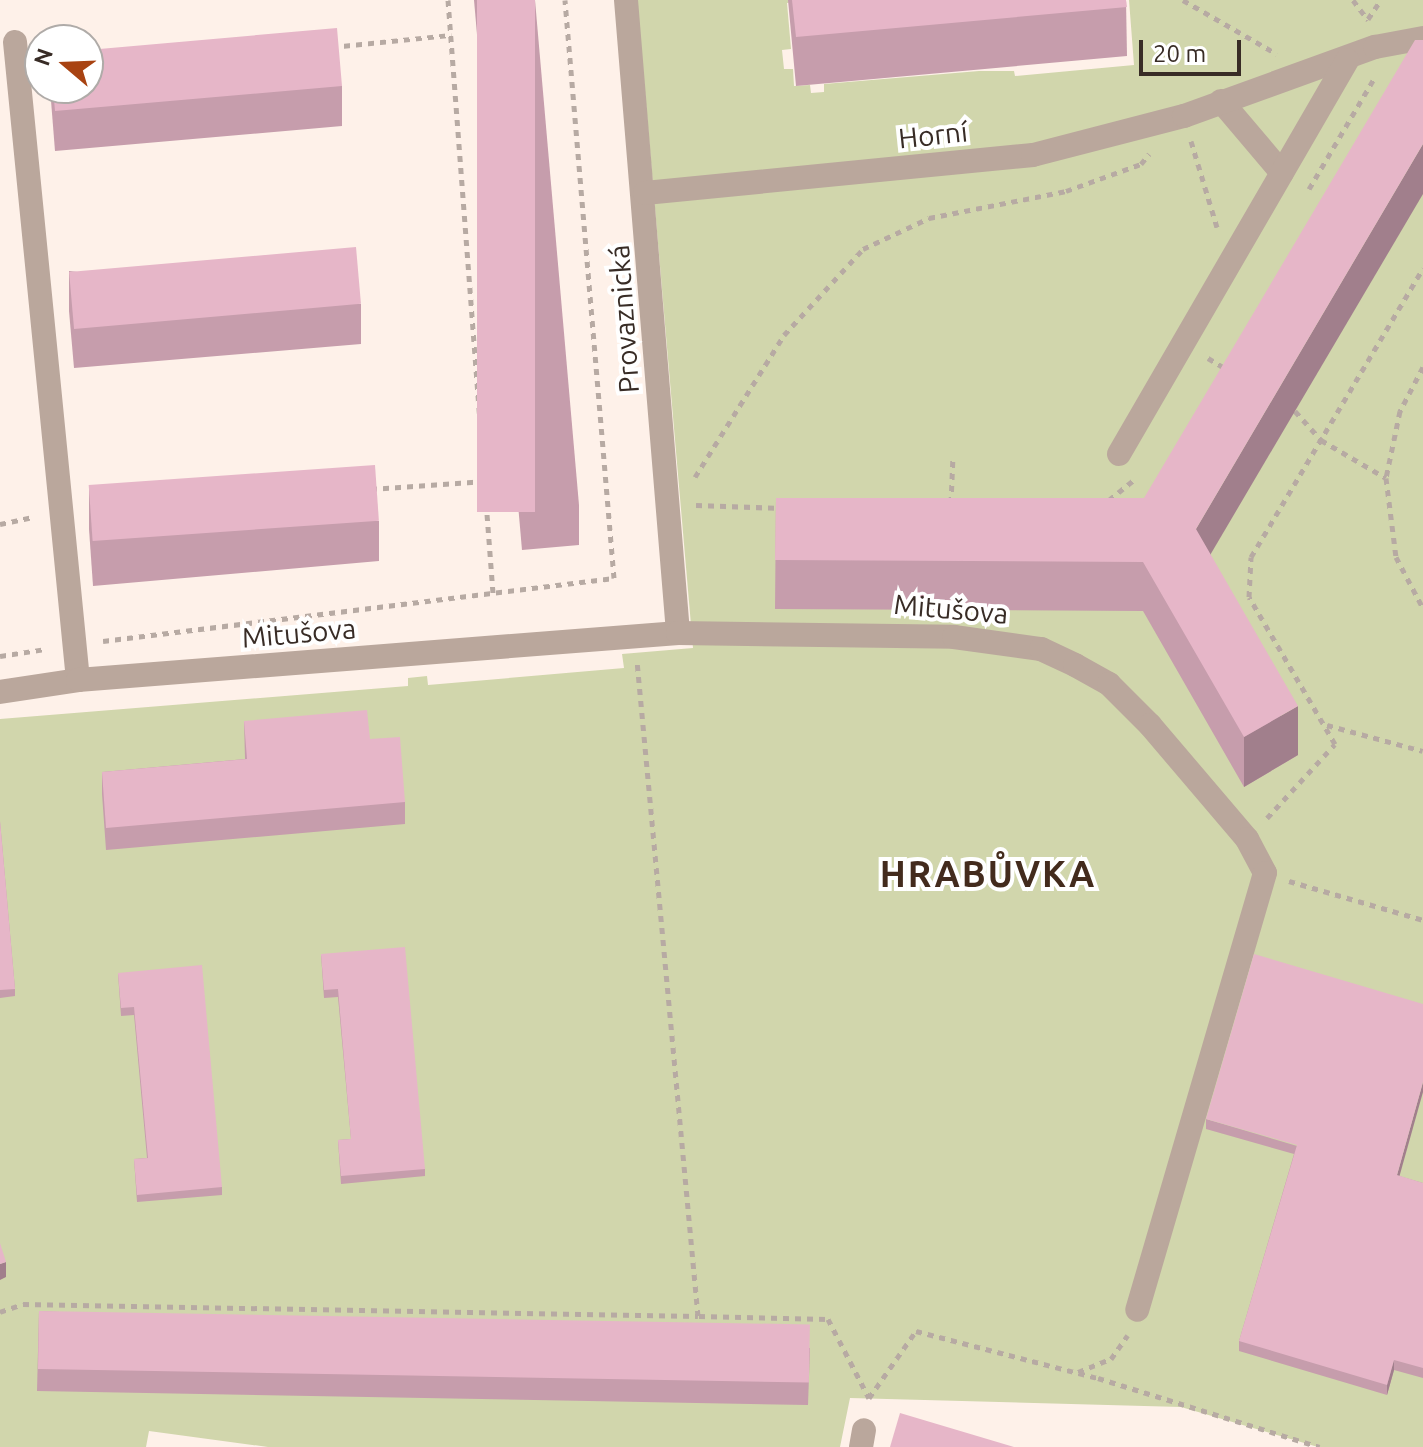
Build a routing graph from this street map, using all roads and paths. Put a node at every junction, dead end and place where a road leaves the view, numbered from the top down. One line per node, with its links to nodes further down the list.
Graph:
1 (448, 0): 7 (path)
2 (565, 0): 33 (path)
3 (626, 0): 16 (street, Provaznická)
4 (1183, 0): 12 (path)
5 (1353, 0): 6 (path)
6 (1368, 20)
7 (451, 35): 10 (path); 27 (path)
8 (1423, 38): 11 (street, Horní)
9 (15, 42): 37 (street)
10 (325, 48)
11 (1347, 60): 12 (street, Horní); 15 (street)
12 (1306, 70): 13 (street, Horní)
13 (1221, 101): 14 (street, Horní); 15 (street)
14 (1184, 116): 16 (street, Horní); 17 (path); 28 (path)
15 (1282, 173): 17 (street)
16 (645, 193): 35 (street, Provaznická)
17 (1229, 267): 24 (street)
18 (1423, 268): 23 (path)
19 (1208, 358): 21 (path)
20 (1423, 367): 26 (path)
21 (1232, 372)
22 (1295, 411): 23 (path)
23 (1321, 440): 26 (path); 41 (path)
24 (1119, 454)
25 (953, 456): 31 (path)
26 (1386, 478): 34 (path)
27 (486, 481): 29 (path); 33 (path)
28 (688, 488)
29 (360, 490)
30 (681, 500): 32 (path)
31 (936, 503)
32 (798, 507)
33 (493, 593): 37 (path)
34 (1423, 608)
35 (678, 633): 36 (street, Mitušova); 43 (street, Mitušova)
36 (635, 637): 39 (street, Mitušova); 48 (path)
37 (74, 645): 38 (path); 39 (street)
38 (0, 656)
39 (78, 680): 40 (street, Mitušova)
40 (0, 692)
41 (1326, 724): 42 (path); 43 (path)
42 (1423, 751)
43 (1247, 839): 44 (street, Mitušova)
44 (1265, 873): 45 (path); 46 (street)
45 (1423, 920)
46 (1137, 1310): 49 (path)
47 (0, 1312): 48 (path)
48 (698, 1316): 50 (path)
49 (1077, 1373): 50 (path); 52 (path)
50 (869, 1398): 51 (path)
51 (863, 1439)
52 (1320, 1447)

